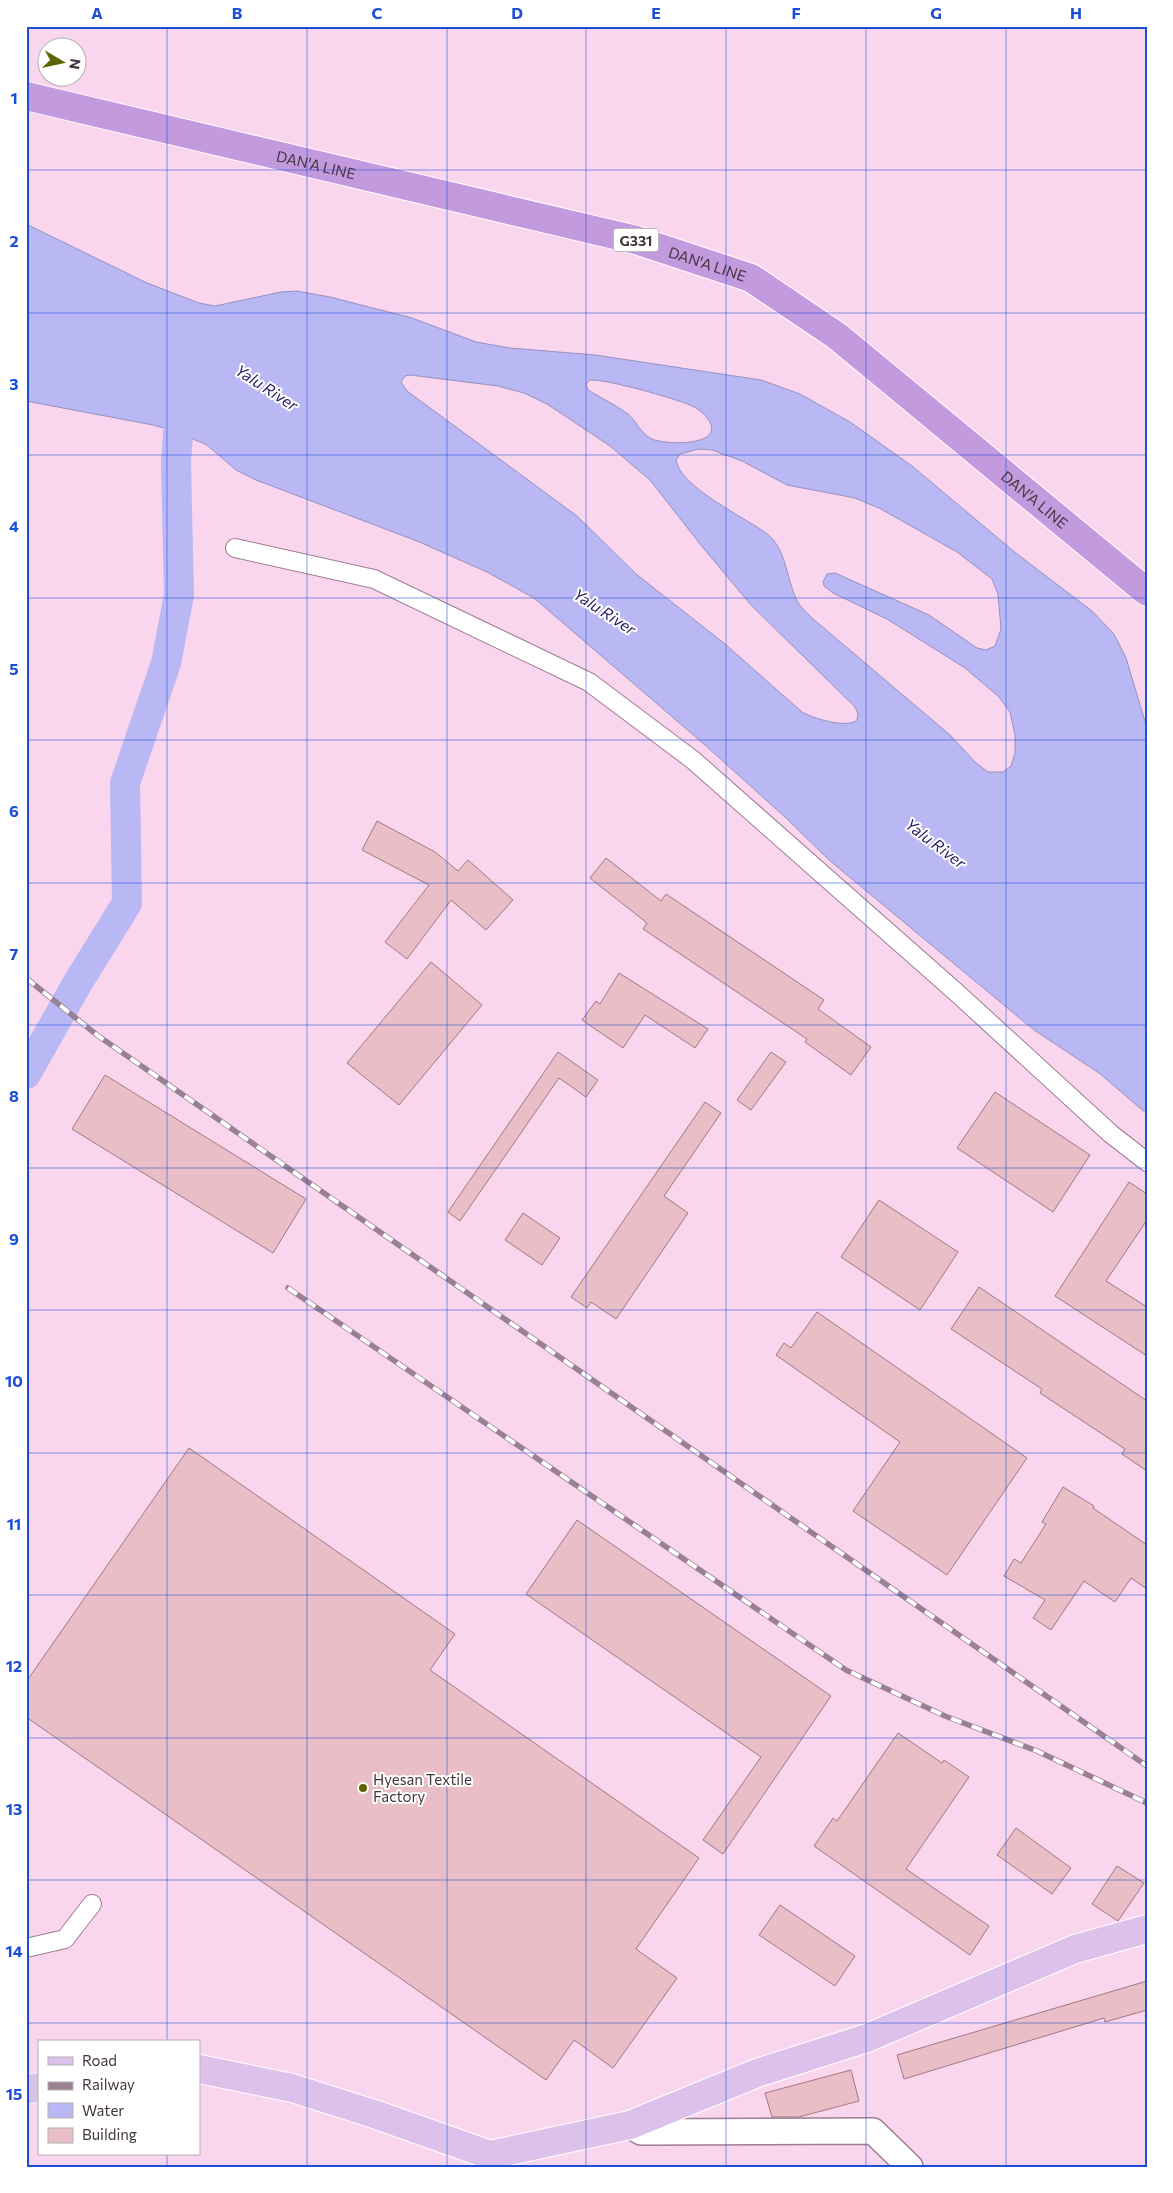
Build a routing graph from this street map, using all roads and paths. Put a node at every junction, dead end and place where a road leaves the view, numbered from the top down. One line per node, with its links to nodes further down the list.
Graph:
1 (26, 96): 3 (highway, DAN'A LINE / G331)
2 (235, 548): 4 (street)
3 (1147, 592)
4 (1147, 1162)
5 (92, 1904): 7 (street)
6 (1147, 1929): 9 (main road)
7 (26, 1948)
8 (200, 2069): 9 (main road)
9 (630, 2125): 10 (main road)
10 (910, 2167)

